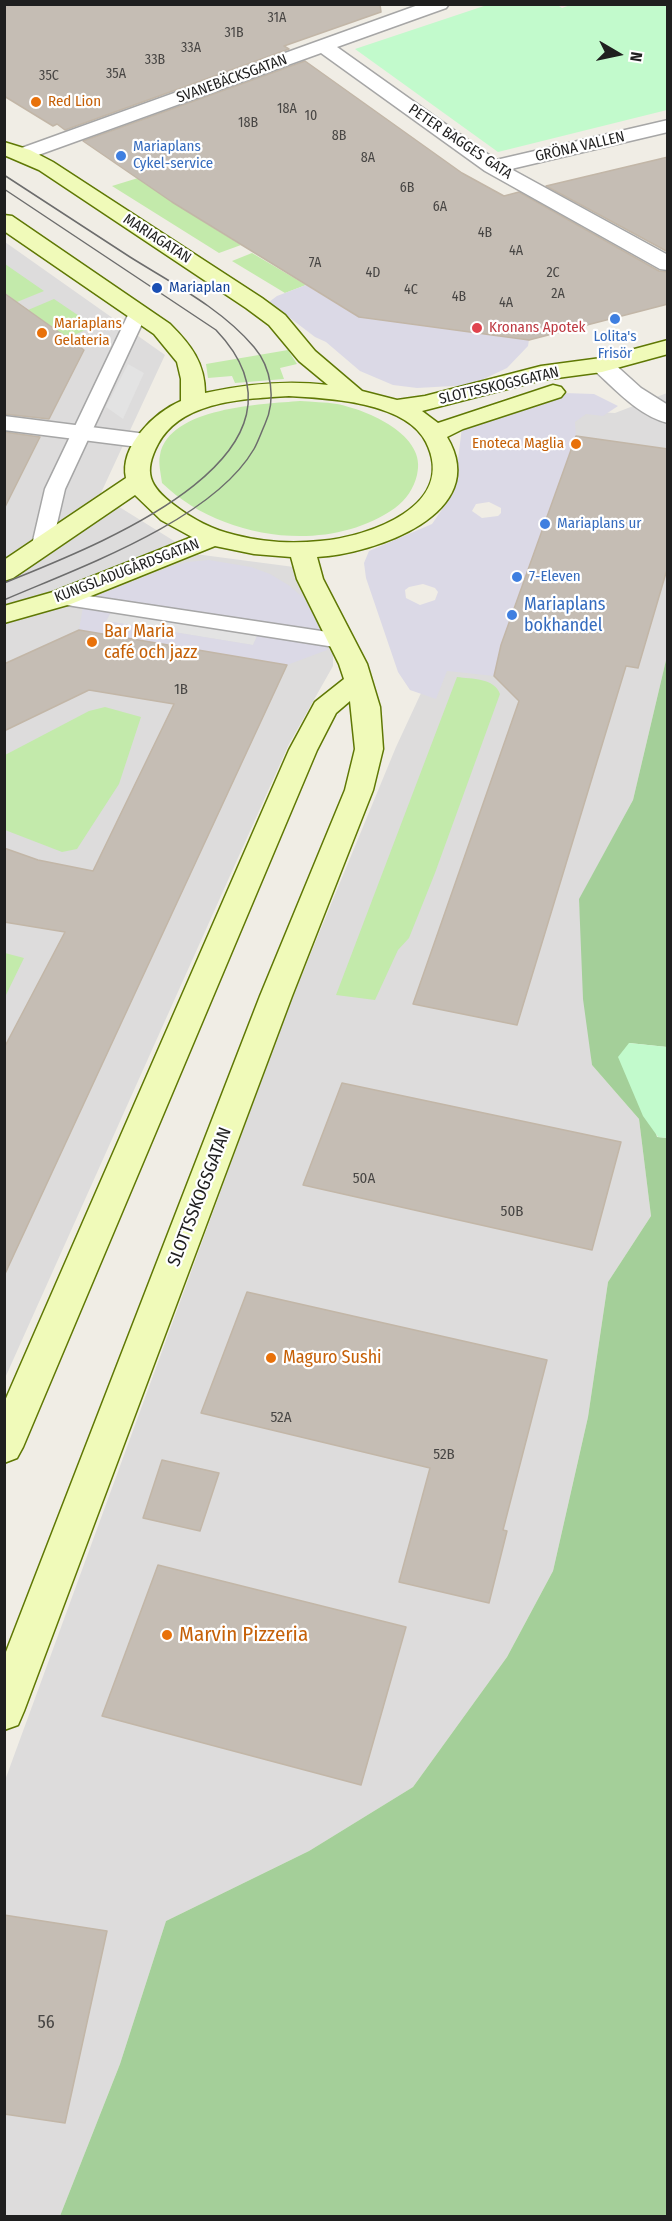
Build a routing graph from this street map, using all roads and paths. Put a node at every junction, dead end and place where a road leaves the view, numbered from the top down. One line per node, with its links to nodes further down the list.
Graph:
1 (440, 4): 2 (street, SVANEBÄCKSGATAN)
2 (322, 46): 4 (street, SVANEBÄCKSGATAN); 5 (street, PETER BAGGES GATA)
3 (668, 126): 5 (street, GRÖNA VALLEN)
4 (14, 151): 11 (street, MARIAGATAN)
5 (492, 167): 7 (street, PETER BAGGES GATA)
6 (4, 221): 8 (street)
7 (668, 264)
8 (138, 313): 12 (street); 16 (lane)
9 (668, 347): 10 (street, SLOTTSSKOGSGATAN)
10 (602, 365): 13 (street, SLOTTSSKOGSGATAN); 14 (street); 17 (street, SLOTTSSKOGSGATAN)
11 (353, 394): 12 (street); 13 (street)
12 (193, 404): 18 (street)
13 (396, 406): 17 (street)
14 (668, 416)
15 (4, 423): 16 (street)
16 (79, 433): 18 (street); 21 (lane)
17 (435, 434): 22 (street)
18 (146, 441): 19 (street)
19 (139, 480): 20 (street); 21 (street)
20 (214, 537): 22 (street); 24 (street, KUNGSLADUGÅRDSGATAN)
21 (42, 545): 23 (street)
22 (302, 550): 26 (street, SLOTTSSKOGSGATAN)
23 (4, 573)
24 (62, 598): 25 (street, KUNGSLADUGÅRDSGATAN); 26 (lane)
25 (4, 615)
26 (341, 641): 27 (street, SLOTTSSKOGSGATAN)
27 (359, 680): 28 (street); 29 (street, SLOTTSSKOGSGATAN)
28 (4, 1447)
29 (4, 1711)

